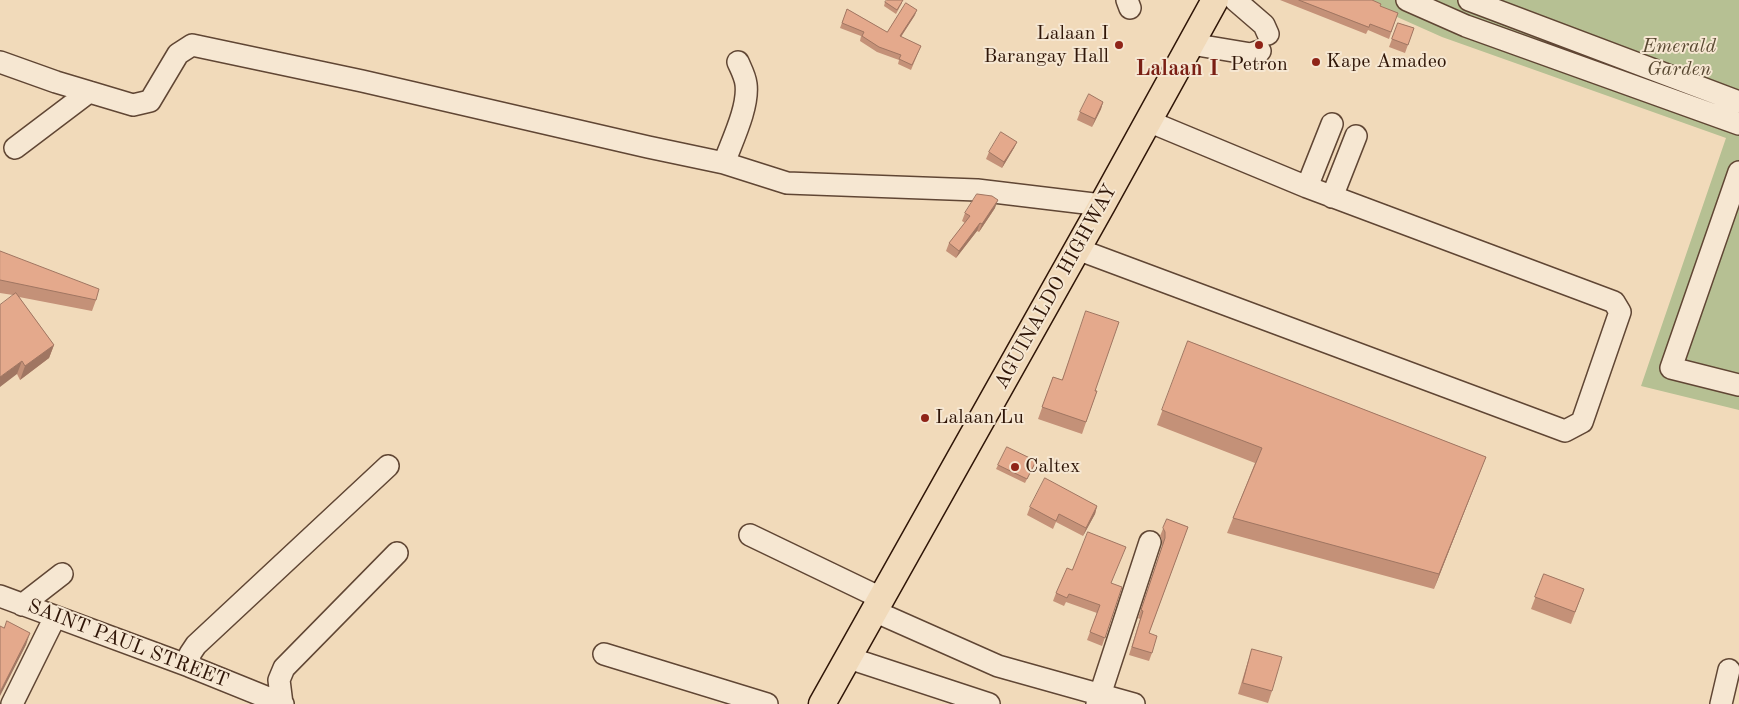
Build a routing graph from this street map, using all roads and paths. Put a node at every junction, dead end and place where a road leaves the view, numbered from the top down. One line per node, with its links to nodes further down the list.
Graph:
1 (1215, 0): 5 (main road, AGUINALDO HIGHWAY)
2 (1235, 0): 5 (street)
3 (1407, 0): 12 (street)
4 (1469, 0): 9 (street)
5 (1190, 44): 10 (main road, AGUINALDO HIGHWAY)
6 (0, 62): 8 (street)
7 (738, 62): 15 (street)
8 (89, 92): 14 (street); 15 (street)
9 (1739, 102)
10 (1148, 121): 17 (street); 19 (main road, AGUINALDO HIGHWAY)
11 (1332, 124): 17 (street)
12 (1739, 124)
13 (1356, 136): 18 (street)
14 (15, 148)
15 (724, 163): 19 (street)
16 (1739, 172): 21 (street)
17 (1307, 187): 18 (street)
18 (1332, 197): 20 (street)
19 (1102, 206): 20 (main road, AGUINALDO HIGHWAY)
20 (1077, 249): 28 (main road, AGUINALDO HIGHWAY)
21 (1739, 385)
22 (388, 466): 33 (street)
23 (750, 535): 28 (street)
24 (1150, 542): 35 (street)
25 (397, 553): 37 (street)
26 (62, 574): 29 (street)
27 (0, 596): 29 (street, SAINT PAUL STREET)
28 (877, 604): 32 (main road, AGUINALDO HIGHWAY); 35 (street)
29 (22, 605): 30 (street, SAINT PAUL STREET)
30 (55, 617): 33 (street, SAINT PAUL STREET); 36 (street)
31 (604, 654): 38 (street)
32 (848, 658): 39 (main road, AGUINALDO HIGHWAY); 40 (street)
33 (189, 666): 37 (street, SAINT PAUL STREET)
34 (1730, 670): 42 (street)
35 (1098, 699): 41 (street)
36 (12, 704)
37 (282, 704)
38 (767, 704)
39 (822, 704)
40 (990, 704)
41 (1134, 704)
42 (1721, 704)

